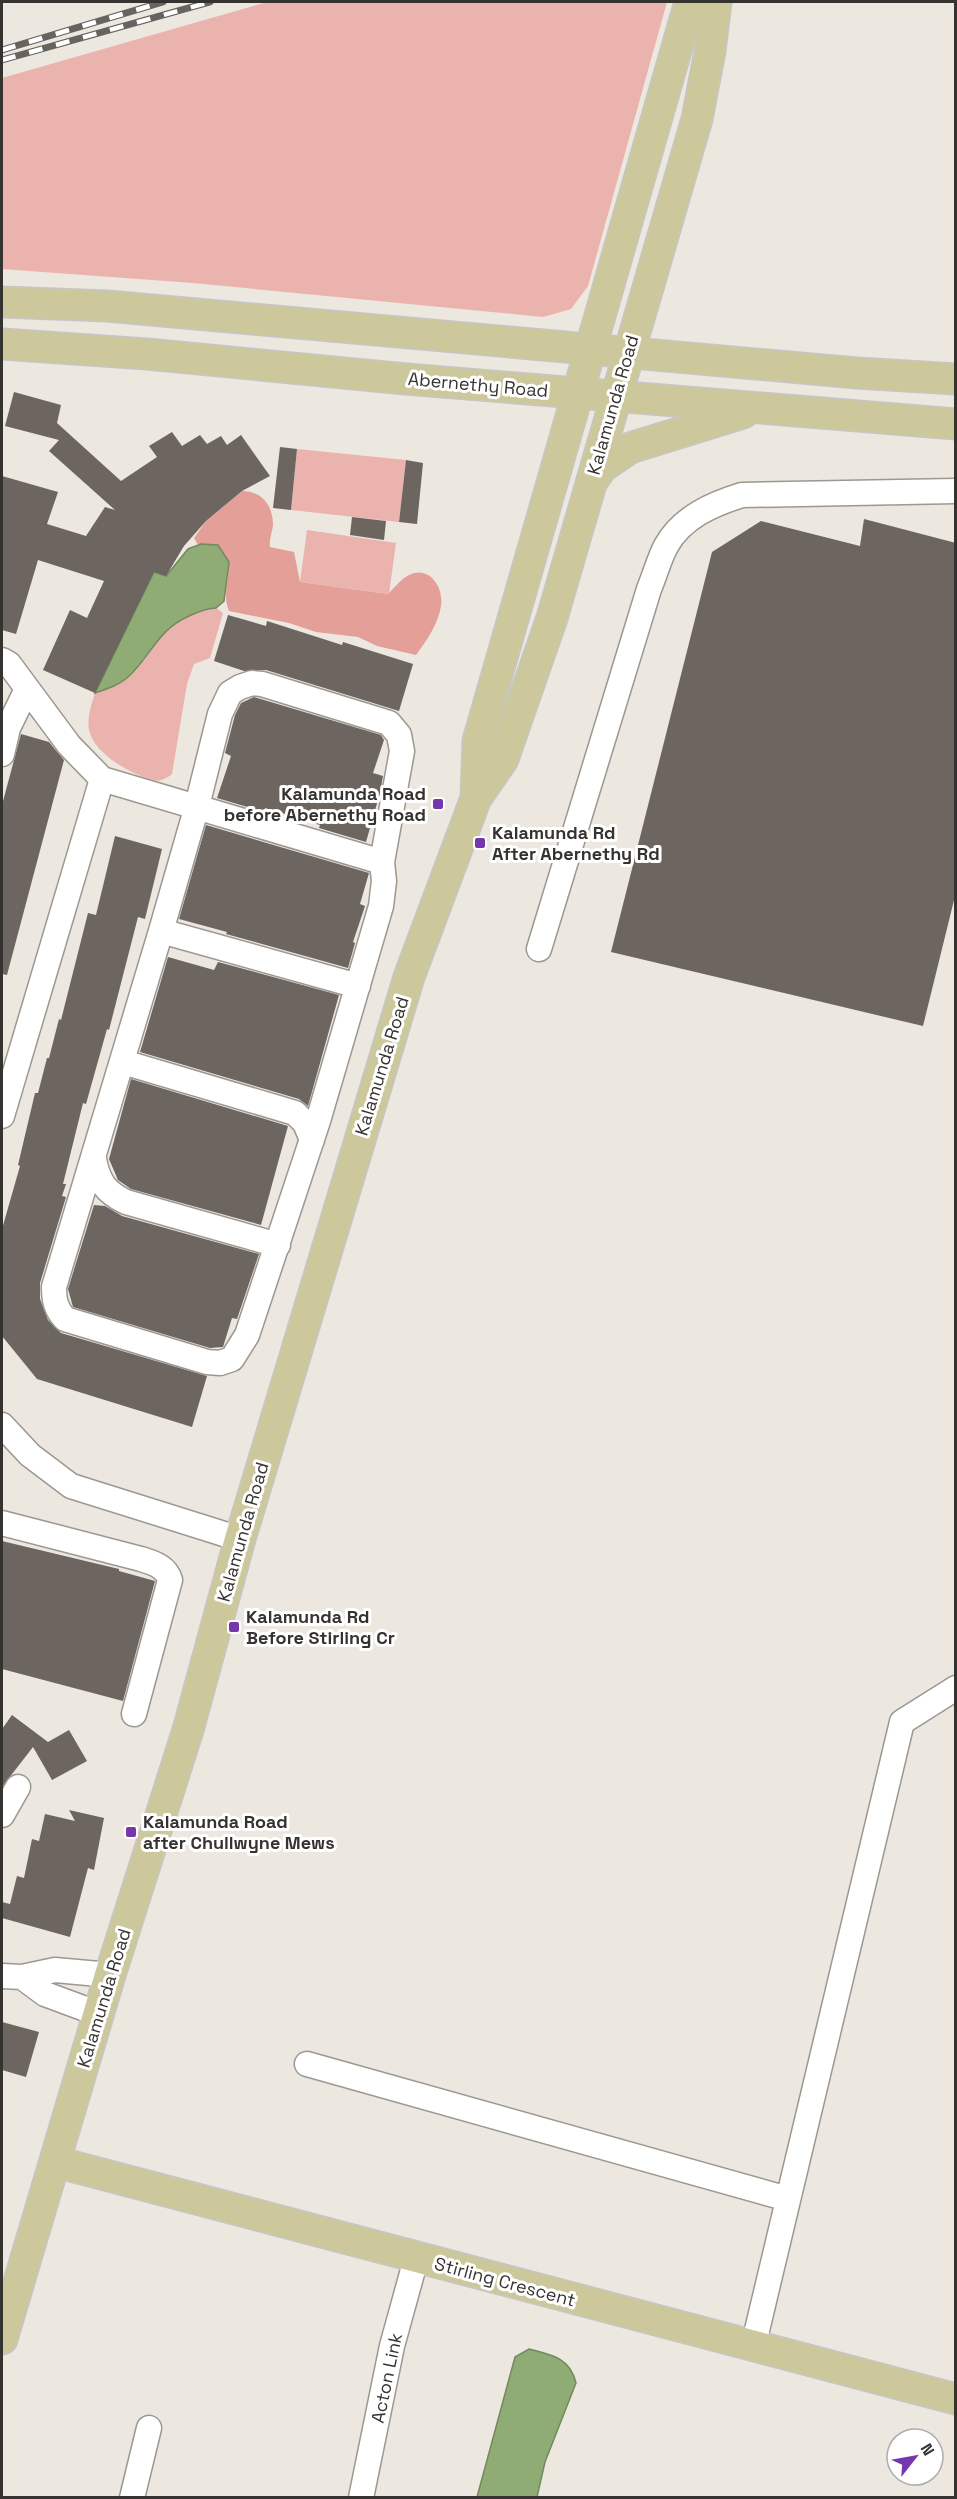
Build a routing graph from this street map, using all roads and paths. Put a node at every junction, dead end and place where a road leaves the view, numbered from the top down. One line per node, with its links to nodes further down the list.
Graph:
1 (690, 2): 5 (main road, Kalamunda Road)
2 (716, 2): 6 (main road, Kalamunda Road)
3 (2, 302): 5 (main road)
4 (2, 344): 8 (main road, Abernethy Road)
5 (589, 350): 6 (main road); 8 (main road, Kalamunda Road)
6 (628, 352): 7 (main road); 9 (main road, Kalamunda Road)
7 (956, 379)
8 (577, 393): 9 (main road, Abernethy Road); 18 (main road, Kalamunda Road)
9 (615, 396): 10 (main road, Abernethy Road); 12 (main road, Kalamunda Road)
10 (758, 408): 11 (main road, Abernethy Road); 12 (main road)
11 (956, 424)
12 (591, 482): 18 (main road, Kalamunda Road)
13 (956, 491): 22 (street)
14 (2, 660): 15 (street)
15 (27, 689): 16 (street); 17 (street)
16 (2, 754)
17 (102, 779): 19 (street); 25 (street)
18 (476, 798): 31 (main road, Kalamunda Road)
19 (197, 806): 20 (street); 20 (street); 21 (street)
20 (382, 862): 23 (street)
21 (161, 931): 23 (street); 24 (street)
22 (539, 948)
23 (358, 986): 26 (street)
24 (123, 1062): 26 (street); 27 (street)
25 (2, 1116)
26 (312, 1140): 28 (street)
27 (96, 1154): 28 (street); 28 (street)
28 (278, 1245)
29 (2, 1425): 31 (street)
30 (2, 1523): 33 (street)
31 (240, 1539): 36 (main road, Kalamunda Road)
32 (956, 1688): 41 (street)
33 (134, 1714)
34 (18, 1787): 35 (street)
35 (2, 1815)
36 (110, 1975): 37 (street); 38 (main road, Kalamunda Road)
37 (12, 1976): 38 (street)
38 (99, 2014): 40 (main road, Kalamunda Road)
39 (307, 2064): 41 (street)
40 (56, 2162): 42 (main road, Stirling Crescent); 43 (main road, Kalamunda Road)
41 (788, 2199): 44 (street)
42 (416, 2259): 44 (main road, Stirling Crescent); 48 (street, Acton Link)
43 (2, 2339)
44 (753, 2347): 45 (main road, Stirling Crescent)
45 (956, 2399)
46 (149, 2428): 47 (street)
47 (132, 2498)
48 (361, 2498)

